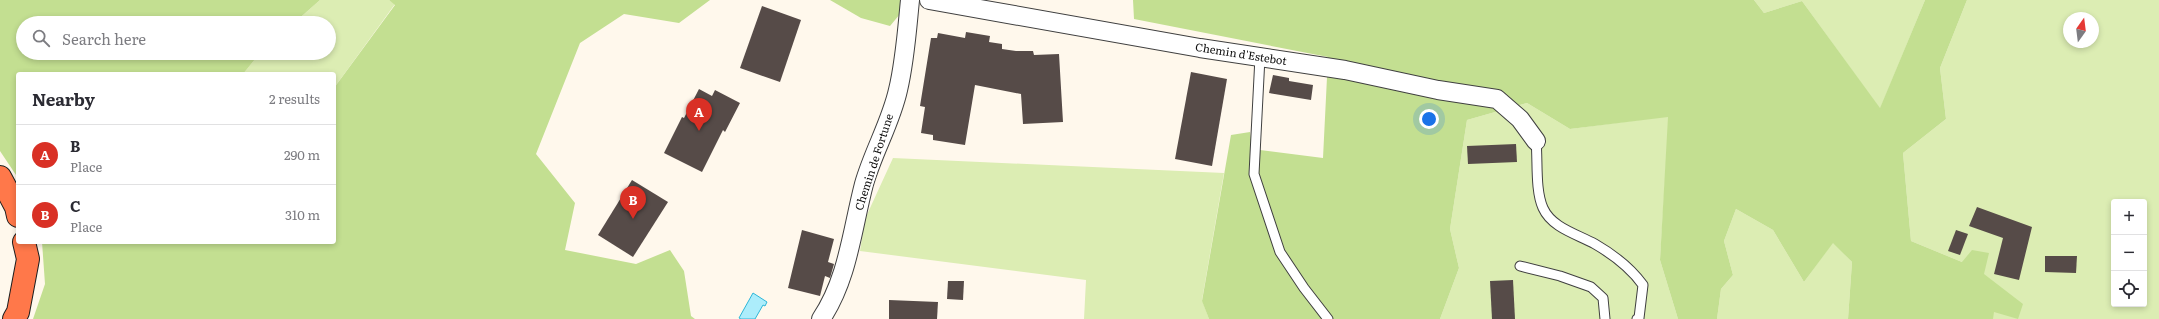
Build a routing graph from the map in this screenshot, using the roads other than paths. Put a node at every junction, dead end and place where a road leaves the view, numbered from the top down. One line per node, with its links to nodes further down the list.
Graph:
1 (910, 0): 10 (street, Chemin de Fortune)
2 (929, 0): 3 (street, Chemin d'Estebot)
3 (1260, 57): 4 (street, Chemin d'Estebot); 11 (lane)
4 (1536, 141): 13 (lane)
5 (0, 176): 6 (highway)
6 (16, 207)
7 (24, 244): 9 (highway)
8 (1520, 266): 12 (lane)
9 (14, 317)
10 (822, 319)
11 (1328, 319)
12 (1605, 319)
13 (1637, 319)

